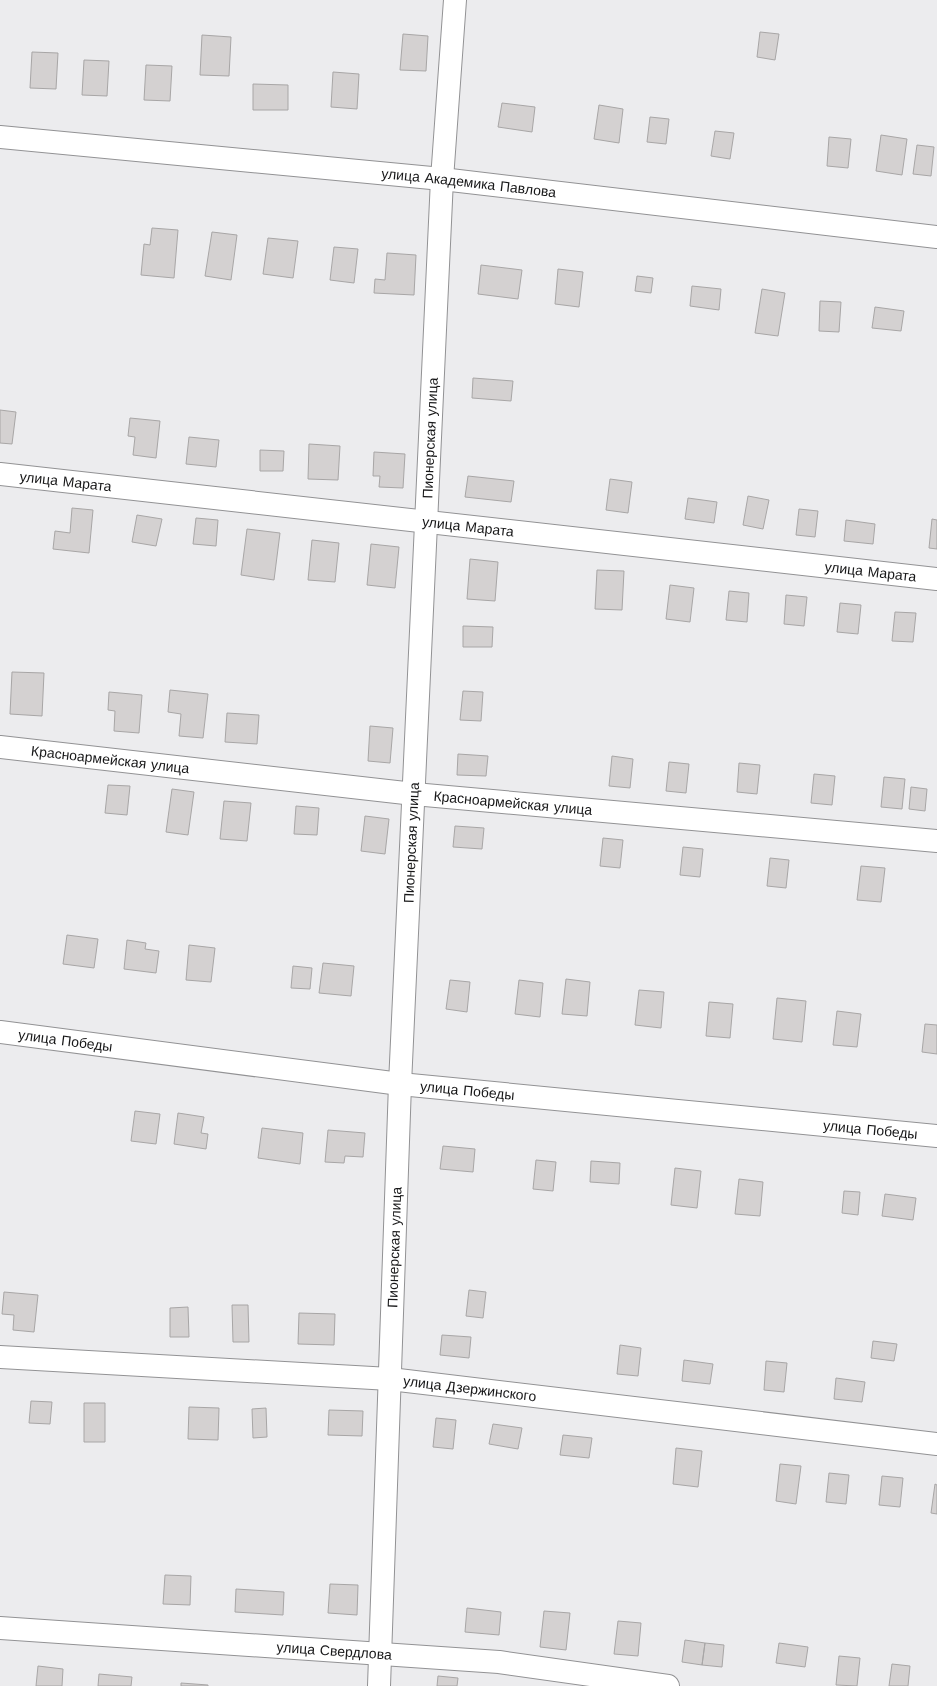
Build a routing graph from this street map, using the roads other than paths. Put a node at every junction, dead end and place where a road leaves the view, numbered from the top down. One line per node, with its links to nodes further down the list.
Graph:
1 (455, 0): 3 (street, Пионерская улица)
2 (0, 136): 3 (street, улица Академика Павлова)
3 (442, 179): 4 (street, улица Академика Павлова); 6 (street, Пионерская улица)
4 (937, 236)
5 (0, 474): 6 (street, улица Марата)
6 (426, 522): 7 (street, улица Марата); 9 (street, Пионерская улица)
7 (937, 579)
8 (0, 747): 9 (street, Красноармейская улица)
9 (414, 794): 10 (street, Красноармейская улица); 12 (street, Пионерская улица)
10 (937, 840)
11 (0, 1032): 12 (street, улица Победы)
12 (400, 1084): 13 (street, улица Победы); 15 (street, Пионерская улица)
13 (937, 1136)
14 (0, 1357): 15 (street, улица Дзержинского)
15 (390, 1379): 16 (street, улица Дзержинского); 18 (street, Пионерская улица)
16 (937, 1444)
17 (0, 1628): 18 (street, улица Свердлова)
18 (380, 1654): 19 (street, Пионерская улица); 20 (street, улица Свердлова)
19 (380, 1686)
20 (668, 1686)

